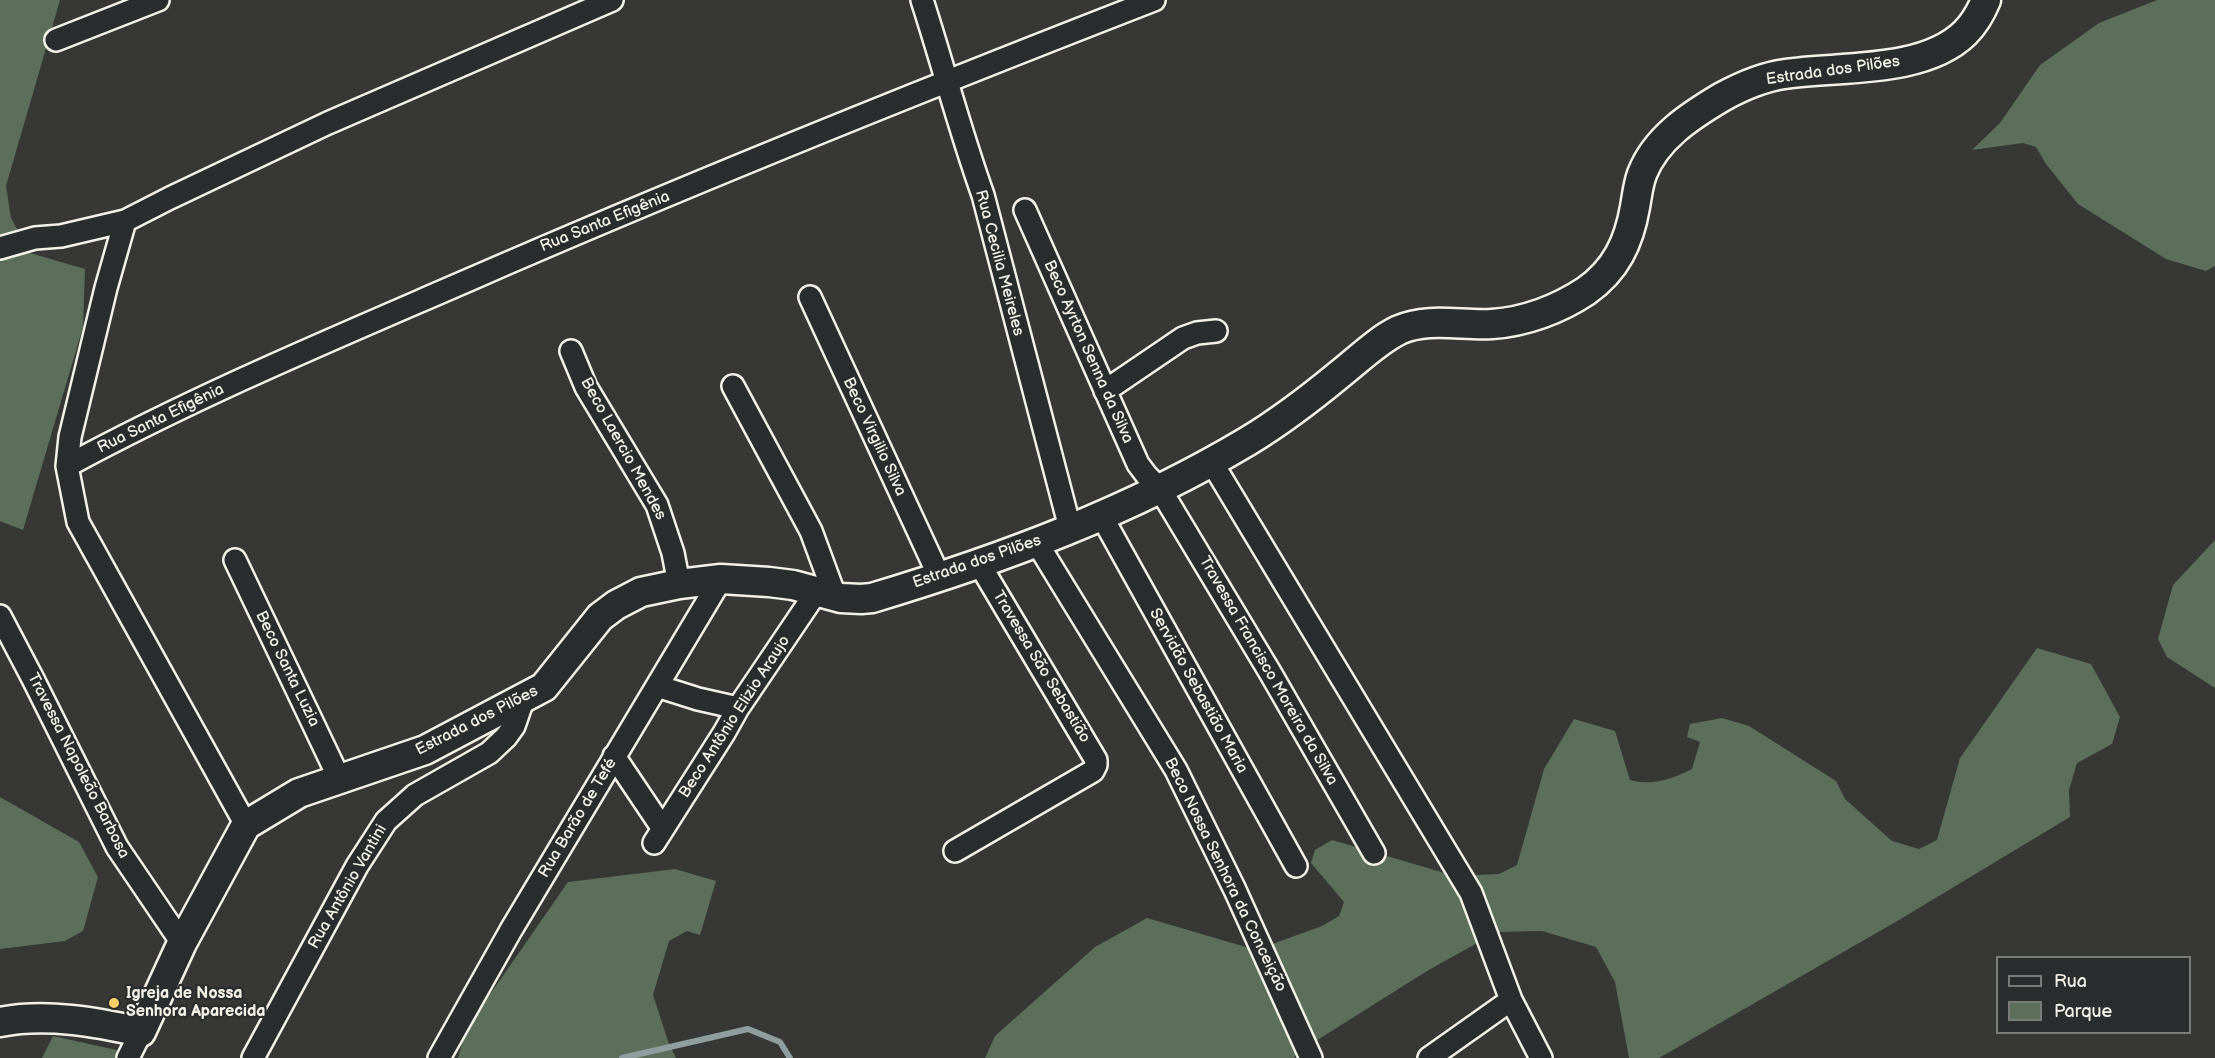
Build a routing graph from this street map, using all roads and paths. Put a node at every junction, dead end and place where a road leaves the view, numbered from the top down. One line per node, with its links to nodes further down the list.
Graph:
1 (158, 0): 6 (street)
2 (612, 0): 9 (street)
3 (922, 0): 7 (street, Rua Cecilia Meireles)
4 (1154, 0): 7 (street, Rua Santa Efigênia)
5 (1986, 0): 16 (street, Estrada dos Pilões)
6 (56, 40)
7 (948, 80): 17 (street, Rua Santa Efigênia); 20 (street, Rua Cecilia Meireles)
8 (1025, 210): 15 (street, Beco Ayrton Senna da Silva)
9 (125, 221): 10 (street); 17 (street)
10 (0, 248)
11 (810, 297): 24 (street, Beco Virgilio Silva)
12 (1216, 331): 15 (street)
13 (571, 351): 26 (street, Beco Laercio Mendes)
14 (733, 386): 27 (street)
15 (1105, 391): 18 (street, Beco Ayrton Senna da Silva)
16 (1211, 461): 18 (street, Estrada dos Pilões); 39 (street)
17 (67, 466): 34 (street)
18 (1160, 489): 19 (street, Estrada dos Pilões); 36 (street, Travessa Francisco Moreira da Silva)
19 (1101, 515): 20 (street, Estrada dos Pilões); 37 (street, Servidão Sebastião Maria)
20 (1070, 528): 21 (street, Estrada dos Pilões)
21 (1037, 543): 23 (street, Estrada dos Pilões); 45 (street, Beco Nossa Senhora da Conceição)
22 (235, 560): 33 (street, Beco Santa Luzia)
23 (980, 565): 24 (street, Estrada dos Pilões); 35 (street, Travessa São Sebastião)
24 (939, 576): 27 (street, Estrada dos Pilões)
25 (721, 579): 26 (street, Estrada dos Pilões); 27 (street, Estrada dos Pilões); 29 (street, Rua Barão de Tefé)
26 (679, 584): 30 (street, Estrada dos Pilões)
27 (826, 593): 31 (street, Beco Antônio Elizio Araujo)
28 (0, 616): 38 (street, Travessa Napoleão Barbosa)
29 (657, 686): 31 (street); 32 (street, Rua Barão de Tefé)
30 (524, 697): 33 (street, Estrada dos Pilões); 43 (street, Rua Antônio Vantini)
31 (738, 708): 32 (street, Beco Antônio Elizio Araujo)
32 (614, 756): 44 (street, Rua Barão de Tefé)
33 (339, 778): 34 (street, Estrada dos Pilões)
34 (246, 825): 38 (street)
35 (955, 851)
36 (1374, 853)
37 (1296, 866)
38 (182, 943): 41 (street)
39 (1511, 1000): 46 (street); 47 (street)
40 (0, 1022): 41 (street)
41 (141, 1032): 42 (street)
42 (128, 1058)
43 (253, 1058)
44 (439, 1058)
45 (1311, 1058)
46 (1429, 1058)
47 (1541, 1058)

